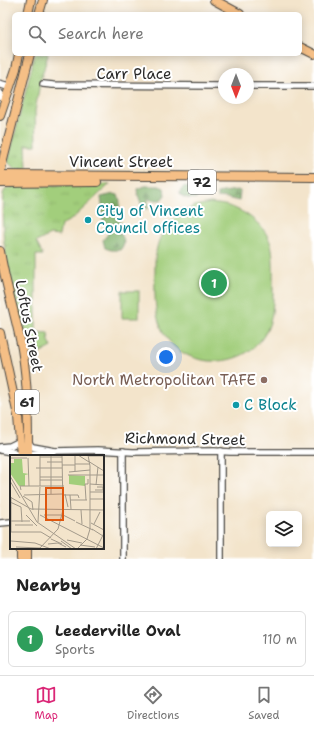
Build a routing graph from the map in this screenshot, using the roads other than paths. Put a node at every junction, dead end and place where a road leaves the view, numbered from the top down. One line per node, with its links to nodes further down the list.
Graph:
1 (31, 0): 4 (main road)
2 (43, 0): 5 (main road)
3 (214, 0): 6 (main road)
4 (28, 12)
5 (40, 12)
6 (236, 12)
7 (302, 48): 8 (main road)
8 (313, 54)
9 (19, 56): 16 (main road)
10 (29, 56): 20 (main road)
11 (0, 84): 16 (street)
12 (43, 84): 13 (street, Carr Place)
13 (218, 86)
14 (254, 86): 15 (street)
15 (314, 86)
16 (10, 87): 18 (main road)
17 (0, 94): 18 (street)
18 (5, 101): 19 (main road)
19 (0, 116)
20 (0, 176): 21 (main road, Vincent Street / 72)
21 (314, 177)
22 (314, 182): 23 (main road, Vincent Street / 72)
23 (0, 183)
24 (0, 251): 26 (main road, Loftus Street / 61)
25 (0, 333): 26 (main road, Loftus Street / 61)
26 (24, 440): 27 (street); 29 (street, Richmond Street); 33 (main road, Loftus Street / 61)
27 (0, 447)
28 (0, 450): 33 (street, Richmond Street)
29 (55, 451): 30 (street, Richmond Street); 33 (street, Richmond Street)
30 (123, 451): 31 (street, Richmond Street); 36 (street)
31 (221, 451): 32 (street, Richmond Street); 37 (street)
32 (314, 452)
33 (23, 455)
34 (10, 522): 35 (street)
35 (0, 523)
36 (123, 559)
37 (221, 559)

